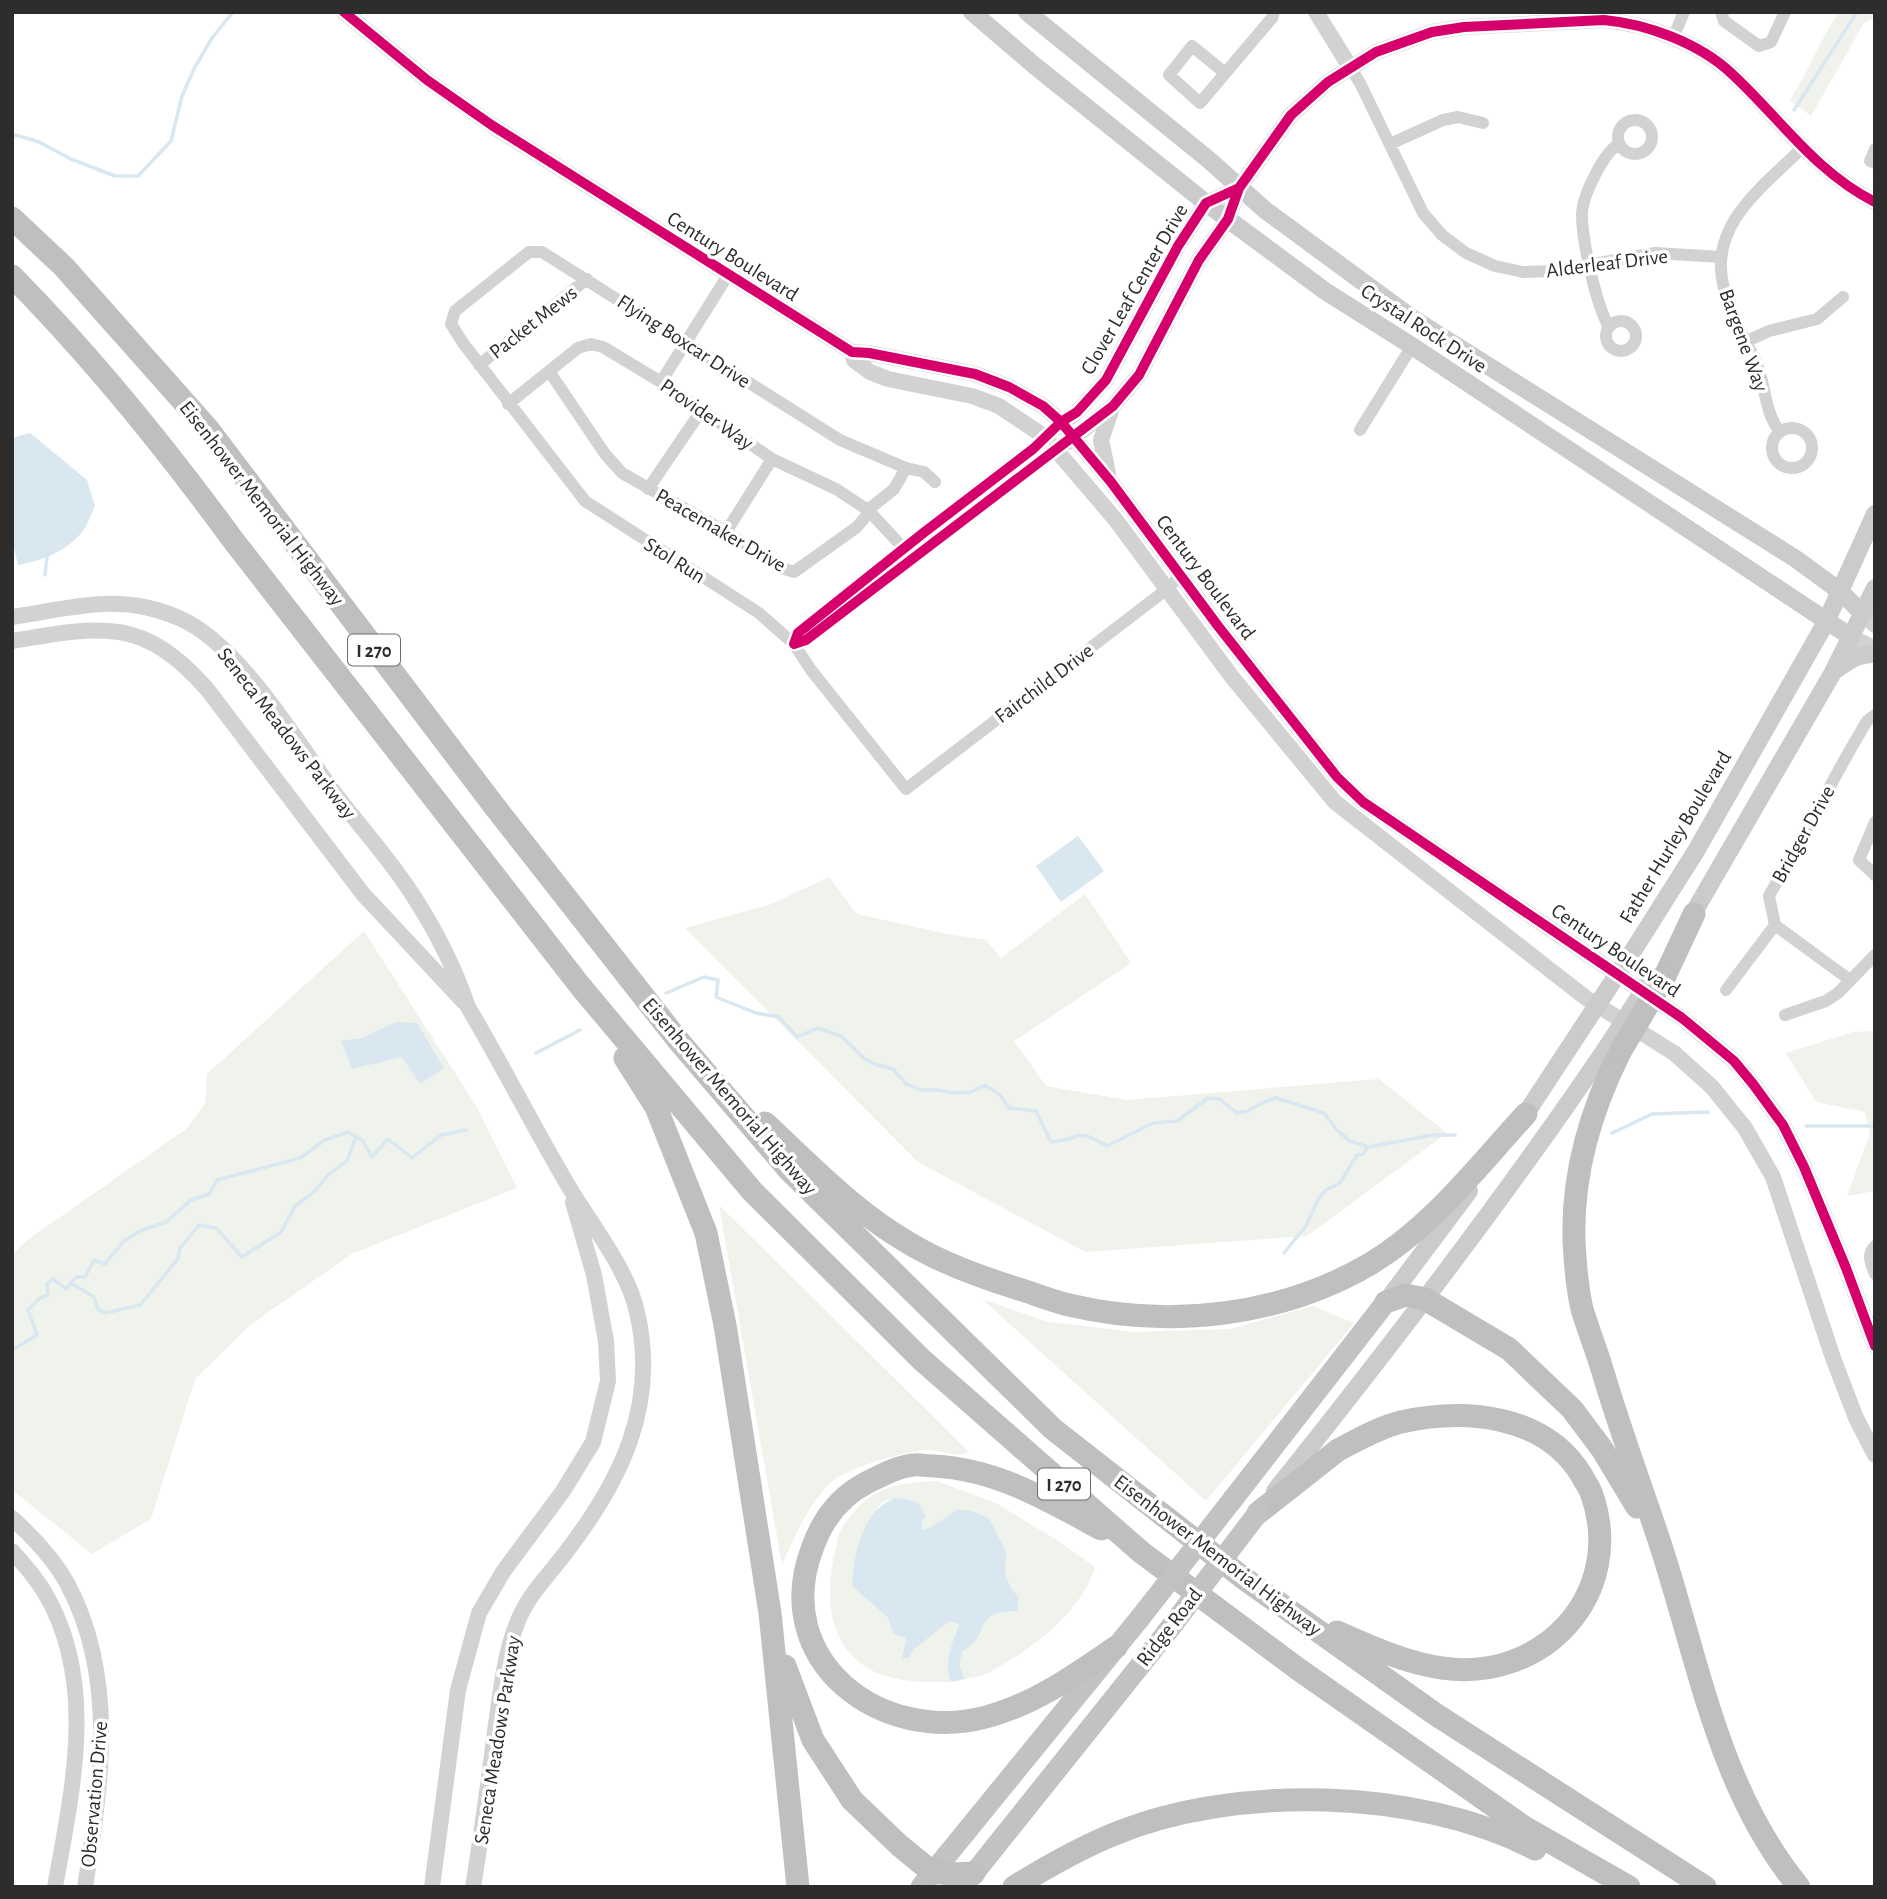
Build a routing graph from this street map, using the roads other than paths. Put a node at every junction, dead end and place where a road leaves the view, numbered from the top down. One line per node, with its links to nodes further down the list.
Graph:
1 (344, 12): 27 (street, Century Boulevard)
2 (972, 12): 20 (main road, Crystal Rock Drive)
3 (1027, 12): 18 (main road, Crystal Rock Drive)
4 (1274, 12): 11 (street)
5 (1316, 12): 10 (street)
6 (1684, 12): 9 (street)
7 (1721, 12): 8 (street)
8 (1785, 12)
9 (1673, 38): 10 (street); 15 (street)
10 (1350, 67): 13 (street, Alderleaf Drive); 18 (street)
11 (1225, 73): 11 (street)
12 (1483, 123): 13 (street)
13 (1390, 144): 25 (street, Alderleaf Drive)
14 (1619, 144): 25 (street)
15 (1802, 148): 19 (street); 24 (street, Bargene Way)
16 (1875, 149): 17 (street)
17 (1875, 163)
18 (1239, 188): 20 (street, Clover Leaf Center Drive); 23 (street, Clover Leaf Center Drive); 63 (main road, Crystal Rock Drive)
19 (1875, 202)
20 (1206, 203): 23 (main road, Crystal Rock Drive); 44 (street, Clover Leaf Center Drive)
21 (12, 207): 26 (highway)
22 (12, 218): 26 (highway, Eisenhower Memorial Highway / I 270)
23 (1228, 219): 36 (main road, Crystal Rock Drive); 42 (street, Clover Leaf Center Drive)
24 (1721, 257): 25 (street, Alderleaf Drive); 34 (street, Bargene Way)
25 (1590, 265): 33 (street)
26 (64, 267): 84 (highway, Eisenhower Memorial Highway / I 270)
27 (728, 275): 35 (street); 37 (street, Century Boulevard)
28 (12, 276): 51 (highway, Eisenhower Memorial Highway / I 270)
29 (587, 279): 32 (street, Flying Boxcar Drive); 35 (street, Flying Boxcar Drive); 38 (street, Packet Mews)
30 (12, 293): 51 (highway)
31 (1843, 297): 34 (street)
32 (452, 324): 38 (street, Stol Run)
33 (1609, 327)
34 (1747, 341): 46 (street, Bargene Way)
35 (686, 343): 40 (street); 52 (street, Flying Boxcar Drive)
36 (1412, 346): 45 (street); 66 (main road, Crystal Rock Drive)
37 (852, 352): 44 (street, Century Boulevard); 47 (street, Century Boulevard)
38 (479, 365): 41 (street, Stol Run)
39 (549, 371): 40 (street, Provider Way); 41 (street, Provider Way); 55 (street, Peacemaker Drive)
40 (661, 382): 43 (street, Provider Way)
41 (508, 404): 69 (street, Stol Run)
42 (1113, 406): 48 (street, Clover Leaf Center Drive); 54 (street)
43 (697, 408): 50 (street, Provider Way); 55 (street)
44 (1061, 422): 47 (street, Clover Leaf Center Drive); 48 (street, Century Boulevard)
45 (1360, 430)
46 (1780, 432)
47 (1045, 437): 49 (street, Century Boulevard); 59 (street)
48 (1074, 437): 49 (street, Clover Leaf Center Drive); 54 (street, Century Boulevard)
49 (1057, 449): 59 (street); 62 (street, Century Boulevard)
50 (772, 458): 56 (street, Provider Way); 58 (street)
51 (179, 466): 80 (highway, Eisenhower Memorial Highway / I 270)
52 (906, 468): 53 (street, Flying Boxcar Drive); 56 (street, Peacemaker Drive)
53 (935, 482)
54 (1111, 482): 60 (street, Century Boulevard)
55 (649, 489): 58 (street, Peacemaker Drive)
56 (868, 510): 58 (street, Peacemaker Drive); 59 (street, Provider Way)
57 (1875, 514): 63 (main road, Father Hurley Boulevard)
58 (726, 532)
59 (908, 553): 69 (street)
60 (1181, 576): 62 (street, Fairchild Drive); 92 (street, Century Boulevard)
61 (1875, 588): 65 (main road)
62 (1167, 589): 73 (street, Fairchild Drive); 93 (street, Century Boulevard)
63 (1841, 592): 65 (main road, Crystal Rock Drive); 66 (main road, Father Hurley Boulevard)
64 (12, 617): 82 (street, Seneca Meadows Parkway)
65 (1869, 620): 67 (main road)
66 (1826, 622): 67 (main road, Crystal Rock Drive); 86 (main road, Father Hurley Boulevard, bridge)
67 (1851, 637): 70 (street, Crystal Rock Drive); 71 (main road)
68 (12, 641): 82 (street, Seneca Meadows Parkway)
69 (794, 644): 73 (street, Stol Run)
70 (1875, 652): 71 (main road)
71 (1832, 674): 76 (main road)
72 (1875, 715): 77 (street, Bridger Drive)
73 (906, 789)
74 (1875, 822): 75 (street)
75 (1875, 875)
76 (1694, 914): 85 (highway, bridge)
77 (1775, 925): 79 (street); 81 (street)
78 (1875, 955): 79 (street)
79 (1850, 980): 83 (street)
80 (581, 987): 97 (highway, Eisenhower Memorial Highway / I 270); 99 (highway)
81 (1726, 990)
82 (468, 1007): 87 (street, Seneca Meadows Parkway)
83 (1785, 1015)
84 (677, 1039): 86 (highway); 98 (highway, Eisenhower Memorial Highway / I 270)
85 (1614, 1048): 90 (main road); 100 (highway)
86 (1526, 1114): 91 (main road, Father Hurley Boulevard)
87 (569, 1186): 106 (street, Seneca Meadows Parkway); 107 (street, Seneca Meadows Parkway)
88 (1875, 1246): 89 (street)
89 (1875, 1274)
90 (1425, 1299): 91 (highway); 94 (main road, Ridge Road); 100 (highway)
91 (1386, 1302): 101 (highway, Ridge Road, bridge)
92 (1875, 1346)
93 (1875, 1455)
94 (1258, 1513): 98 (highway); 103 (highway, Ridge Road, bridge)
95 (12, 1518): 105 (street, Observation Drive)
96 (12, 1550): 104 (street, Observation Drive)
97 (1141, 1552): 101 (highway); 111 (highway, Eisenhower Memorial Highway / I 270)
98 (1242, 1577): 112 (highway, Eisenhower Memorial Highway / I 270)
99 (770, 1613): 102 (highway); 108 (highway)
100 (1682, 1620): 113 (highway)
101 (1116, 1647): 102 (highway, Ridge Road)
102 (927, 1879): 103 (highway)
103 (968, 1880)
104 (55, 1887)
105 (85, 1887)
106 (432, 1887)
107 (473, 1887)
108 (798, 1887)
109 (1014, 1887): 110 (highway)
110 (1607, 1887)
111 (1629, 1887)
112 (1705, 1887)
113 (1799, 1887)

